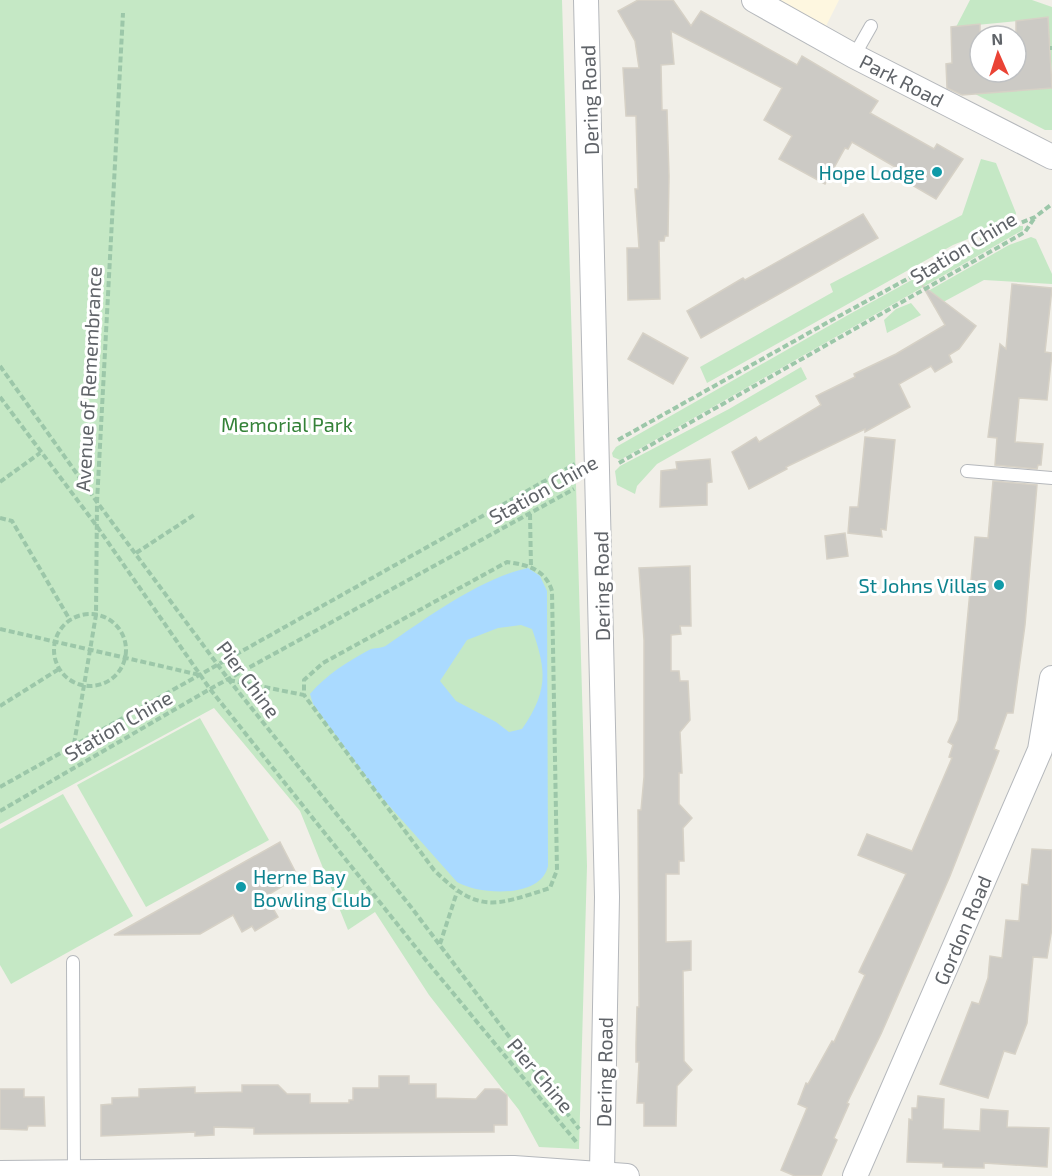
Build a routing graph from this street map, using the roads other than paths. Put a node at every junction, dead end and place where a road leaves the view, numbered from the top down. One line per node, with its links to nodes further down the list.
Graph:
1 (586, 0): 11 (street, Dering Road)
2 (754, 0): 4 (street, Park Road)
3 (871, 26): 4 (lane)
4 (854, 56): 5 (street, Park Road)
5 (1052, 157)
6 (967, 471): 7 (lane)
7 (1052, 478)
8 (1052, 678): 14 (street, Gordon Road)
9 (73, 962): 10 (lane)
10 (74, 1172): 11 (street); 12 (street)
11 (602, 1172): 13 (street)
12 (0, 1173)
13 (627, 1176)
14 (855, 1176)

